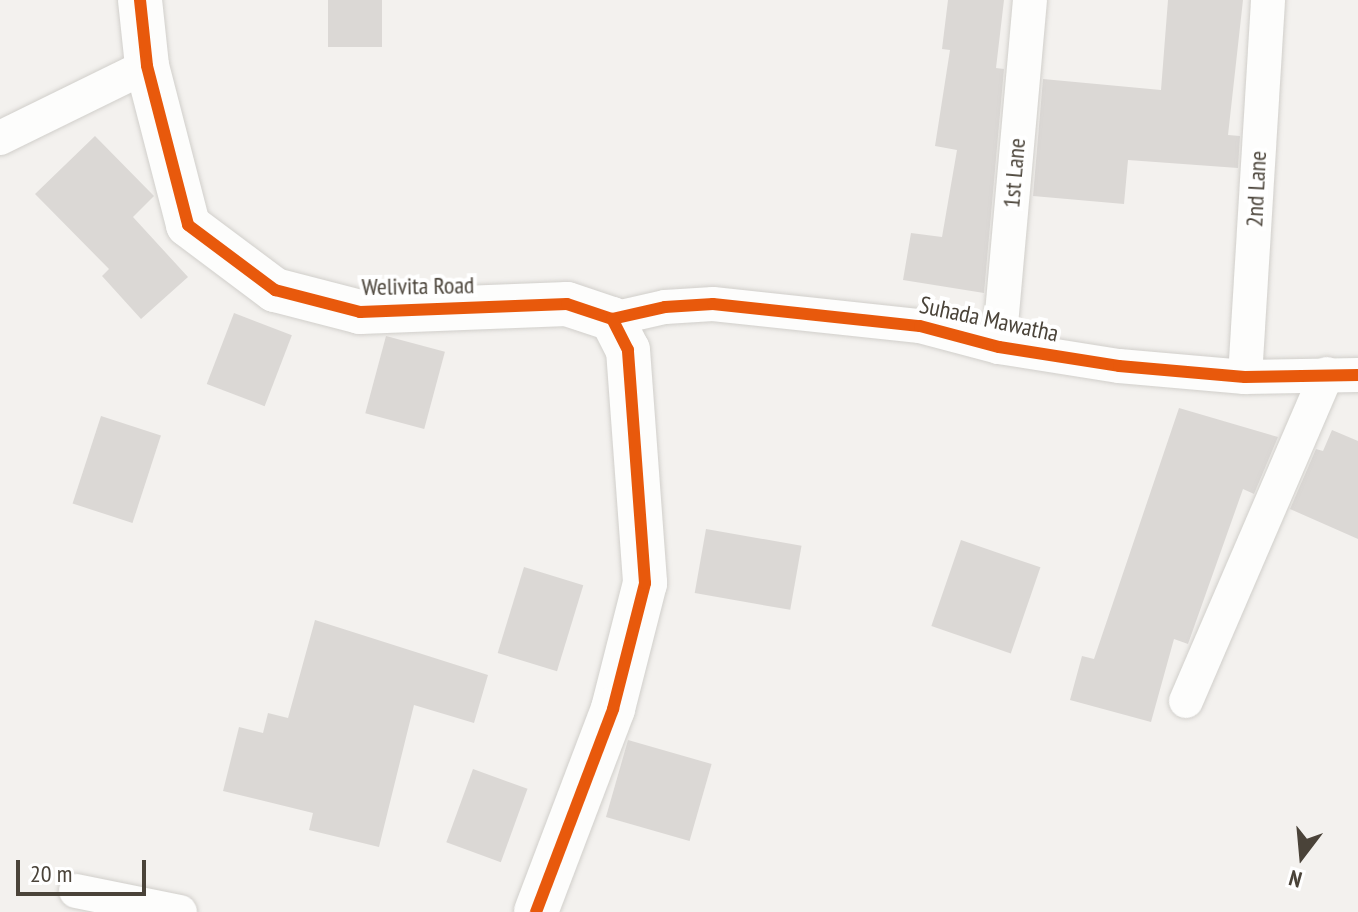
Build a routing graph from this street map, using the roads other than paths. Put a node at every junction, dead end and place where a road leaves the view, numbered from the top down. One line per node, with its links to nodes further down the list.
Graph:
1 (140, 0): 4 (street, Welivita Road)
2 (1030, 0): 7 (street, 1st Lane)
3 (1268, 0): 9 (street, 2nd Lane)
4 (147, 66): 5 (street); 6 (street, Welivita Road)
5 (0, 138)
6 (612, 319): 7 (street, Suhada Mawatha); 13 (street)
7 (999, 347): 9 (street, Suhada Mawatha)
8 (1343, 374): 9 (street, Suhada Mawatha); 10 (street)
9 (1245, 377)
10 (1186, 701)
11 (76, 891): 12 (street)
12 (180, 912)
13 (536, 912)

